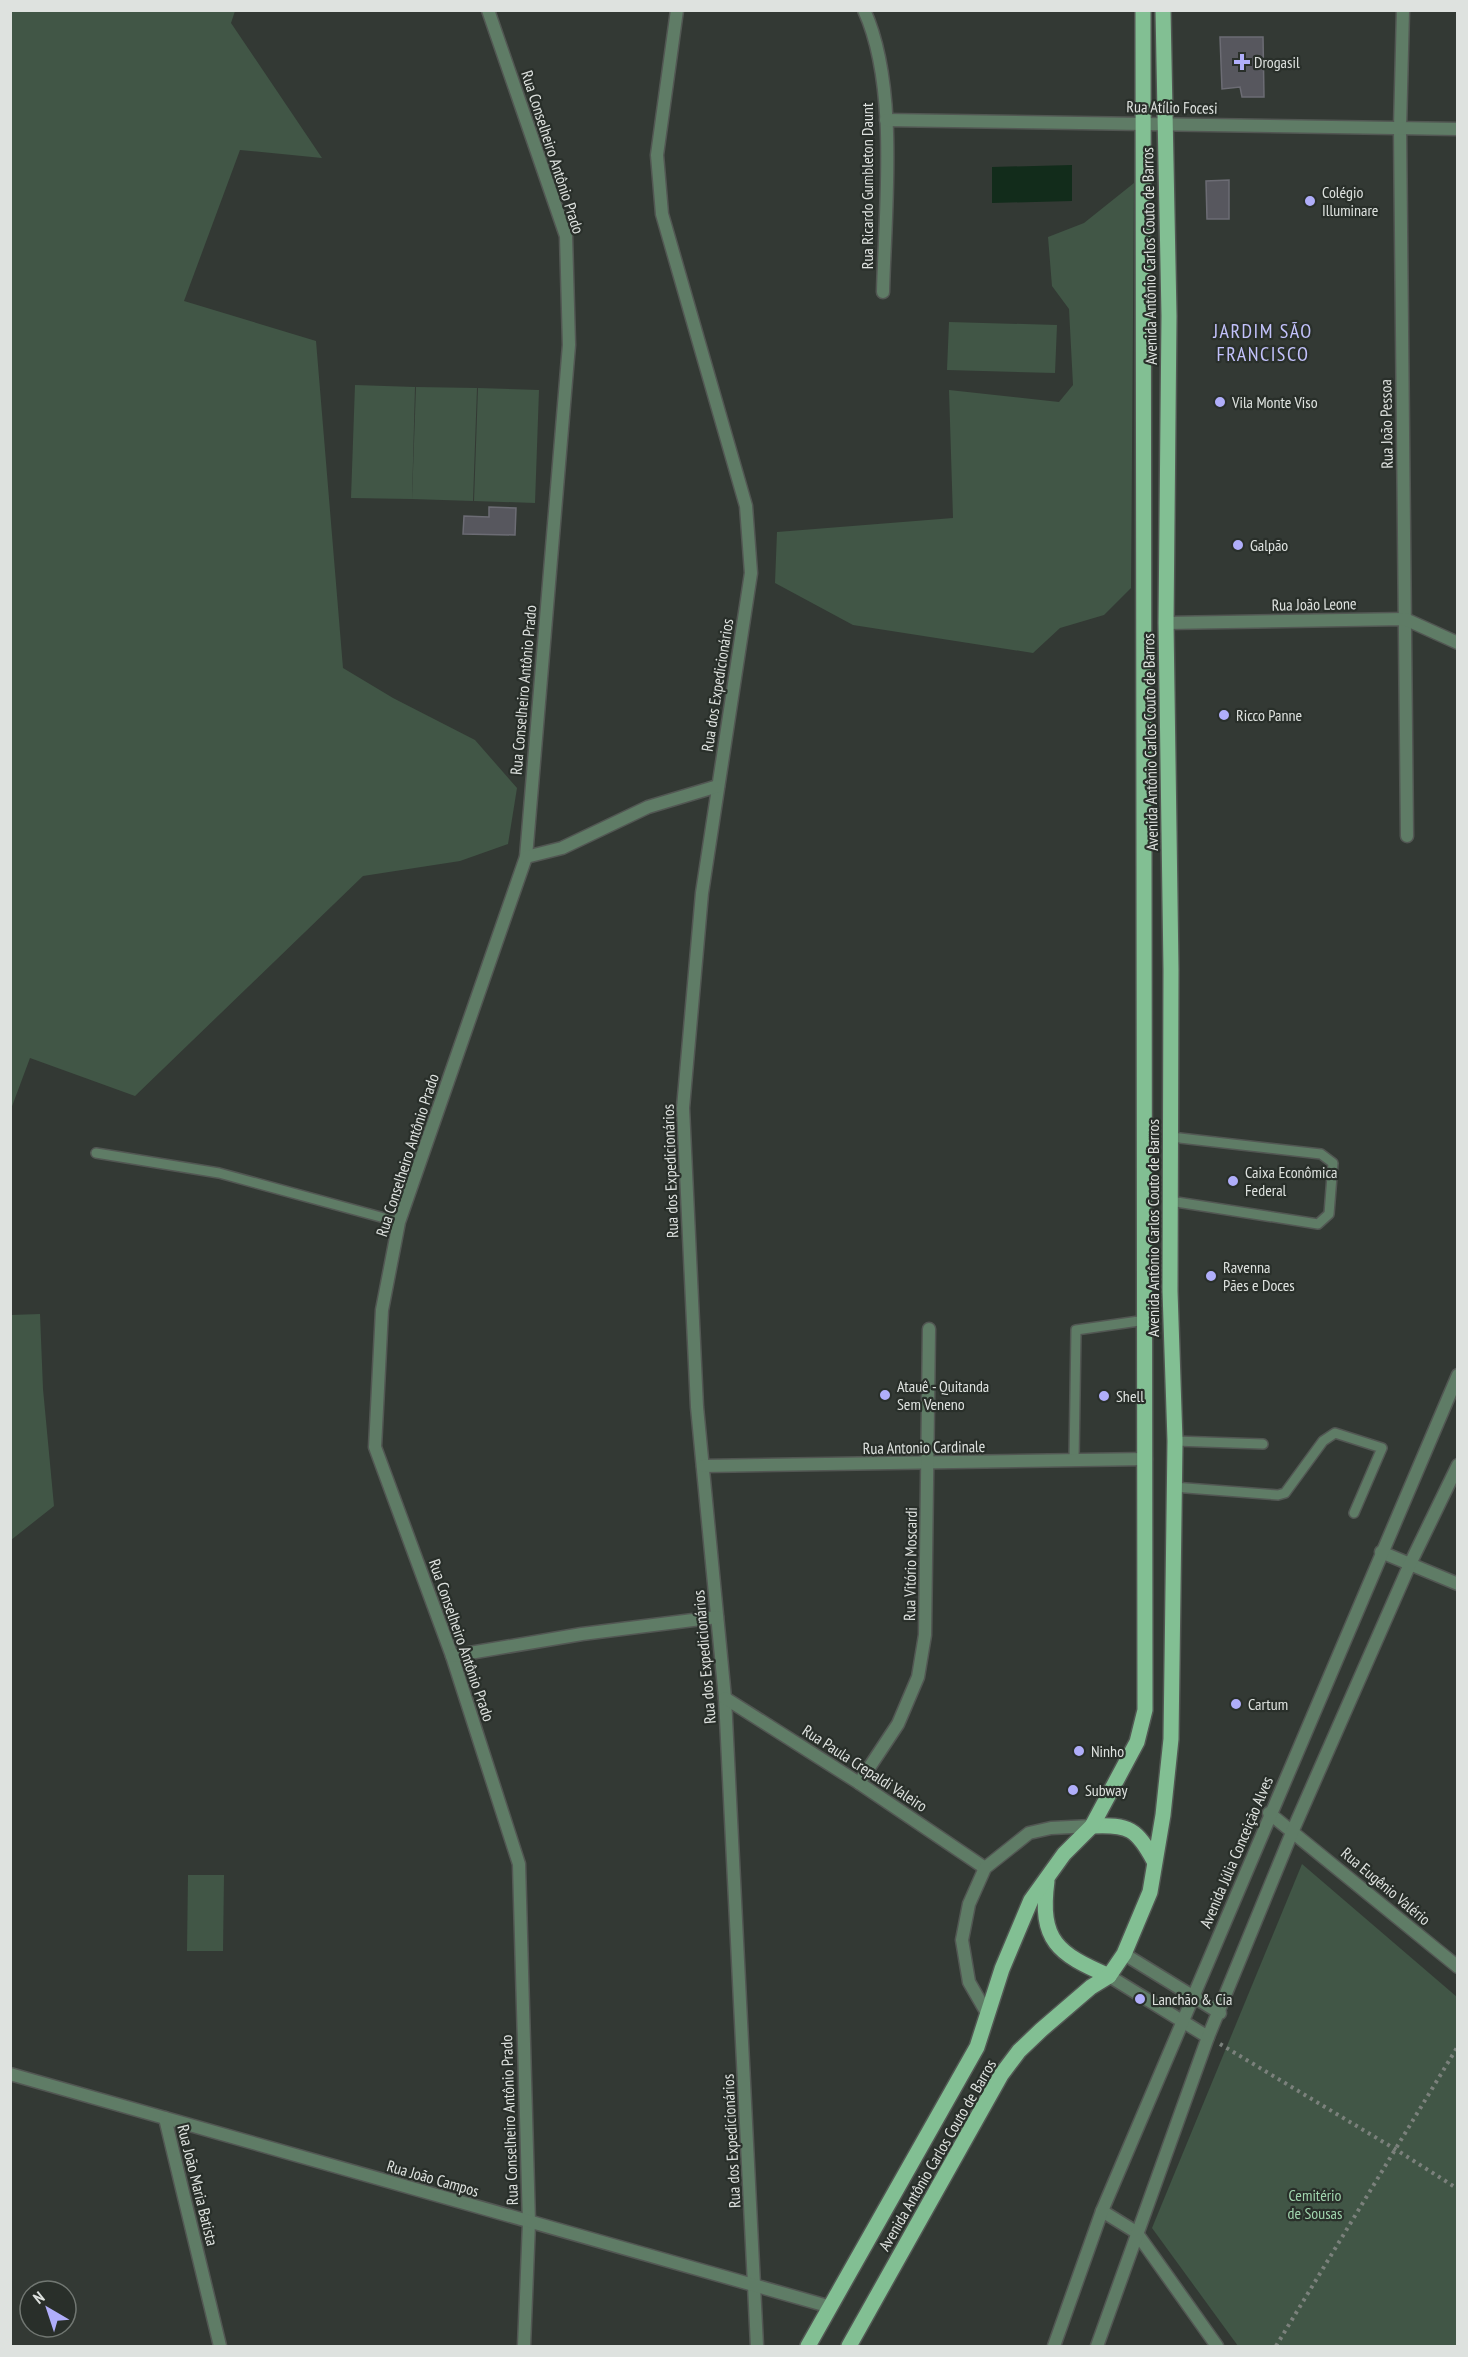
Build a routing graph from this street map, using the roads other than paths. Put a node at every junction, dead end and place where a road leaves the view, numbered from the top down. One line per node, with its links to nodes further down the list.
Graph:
1 (488, 10): 18 (street, Rua Conselheiro Antônio Prado)
2 (677, 10): 16 (street, Rua dos Expedicionários)
3 (864, 10): 7 (street, Rua Ricardo Gumbleton Daunt)
4 (1143, 10): 8 (main road, Avenida Antônio Carlos Couto de Barros)
5 (1163, 10): 9 (main road, Avenida Antônio Carlos Couto de Barros)
6 (1402, 10): 10 (street, Rua João Pessoa)
7 (886, 120): 8 (street, Rua Atílio Focesi); 12 (street, Rua Ricardo Gumbleton Daunt)
8 (1142, 123): 9 (street, Rua Atílio Focesi); 23 (main road, Avenida Antônio Carlos Couto de Barros)
9 (1165, 123): 10 (street, Rua Atílio Focesi); 14 (main road, Avenida Antônio Carlos Couto de Barros)
10 (1400, 128): 11 (street, Rua Atílio Focesi); 13 (street, Rua João Pessoa)
11 (1458, 129)
12 (884, 292)
13 (1405, 620): 14 (street, Rua João Leone); 15 (street, Rua João Leone); 17 (street, Rua João Pessoa)
14 (1166, 623): 19 (main road, Avenida Antônio Carlos Couto de Barros)
15 (1458, 643)
16 (718, 786): 18 (street); 32 (street, Rua dos Expedicionários)
17 (1407, 836)
18 (525, 857): 22 (street, Rua Conselheiro Antônio Prado)
19 (1171, 1137): 21 (main road, Avenida Antônio Carlos Couto de Barros); 21 (lane)
20 (96, 1154): 22 (lane)
21 (1170, 1201): 26 (main road, Avenida Antônio Carlos Couto de Barros)
22 (399, 1222): 39 (street, Rua Conselheiro Antônio Prado)
23 (1146, 1320): 28 (main road, Avenida Antônio Carlos Couto de Barros); 29 (lane)
24 (929, 1329): 30 (street, Rua Vitório Moscardi)
25 (1458, 1375): 35 (street, Avenida Júlia Conceição Alves)
26 (1175, 1441): 27 (lane); 33 (main road, Avenida Antônio Carlos Couto de Barros)
27 (1263, 1444)
28 (1146, 1459): 29 (street, Rua Antonio Cardinale); 43 (main road, Avenida Antônio Carlos Couto de Barros)
29 (1074, 1461): 30 (street, Rua Antonio Cardinale)
30 (929, 1464): 32 (street, Rua Antonio Cardinale); 41 (street, Rua Vitório Moscardi)
31 (1458, 1465): 36 (street)
32 (703, 1466): 38 (street, Rua dos Expedicionários)
33 (1173, 1487): 34 (lane); 45 (main road, Avenida Antônio Carlos Couto de Barros)
34 (1354, 1513)
35 (1381, 1552): 36 (street); 42 (street, Avenida Júlia Conceição Alves)
36 (1410, 1564): 37 (street); 44 (street)
37 (1458, 1584)
38 (717, 1617): 39 (street); 40 (street, Rua dos Expedicionários)
39 (452, 1656): 59 (street, Rua Conselheiro Antônio Prado)
40 (725, 1698): 41 (street, Rua Paula Crepaldi Valeiro); 61 (street, Rua dos Expedicionários)
41 (859, 1783): 46 (street, Rua Paula Crepaldi Valeiro)
42 (1269, 1813): 44 (street, Rua Eugênio Valério); 51 (street, Avenida Júlia Conceição Alves)
43 (1092, 1826): 45 (main road); 46 (street); 47 (main road, Avenida Antônio Carlos Couto de Barros)
44 (1293, 1830): 49 (street, Rua Eugênio Valério); 52 (street)
45 (1154, 1861): 48 (main road, Avenida Antônio Carlos Couto de Barros)
46 (985, 1868): 53 (street)
47 (1047, 1875): 50 (main road); 53 (main road, Avenida Antônio Carlos Couto de Barros)
48 (1124, 1954): 50 (main road, Avenida Antônio Carlos Couto de Barros); 51 (street)
49 (1458, 1967)
50 (1109, 1976): 54 (street); 67 (main road, Avenida Antônio Carlos Couto de Barros)
51 (1194, 1998): 52 (street); 54 (street, Avenida Júlia Conceição Alves)
52 (1220, 2013): 55 (street)
53 (988, 2015): 62 (main road, Avenida Antônio Carlos Couto de Barros)
54 (1183, 2022): 55 (street); 58 (street, Avenida Júlia Conceição Alves)
55 (1208, 2037): 60 (street)
56 (10, 2074): 57 (street, Rua João Maria Batista)
57 (165, 2118): 59 (street, Rua João Campos); 63 (street, Rua João Maria Batista)
58 (1102, 2211): 60 (street); 68 (street, Avenida Júlia Conceição Alves)
59 (529, 2223): 61 (street, Rua João Campos); 64 (street, Rua Conselheiro Antônio Prado)
60 (1136, 2232): 69 (street); 70 (street)
61 (755, 2287): 62 (street, Rua João Campos); 65 (street, Rua dos Expedicionários)
62 (831, 2307): 66 (main road, Avenida Antônio Carlos Couto de Barros)
63 (220, 2346)
64 (524, 2346)
65 (757, 2346)
66 (808, 2346)
67 (849, 2346)
68 (1054, 2346)
69 (1096, 2346)
70 (1217, 2346)

